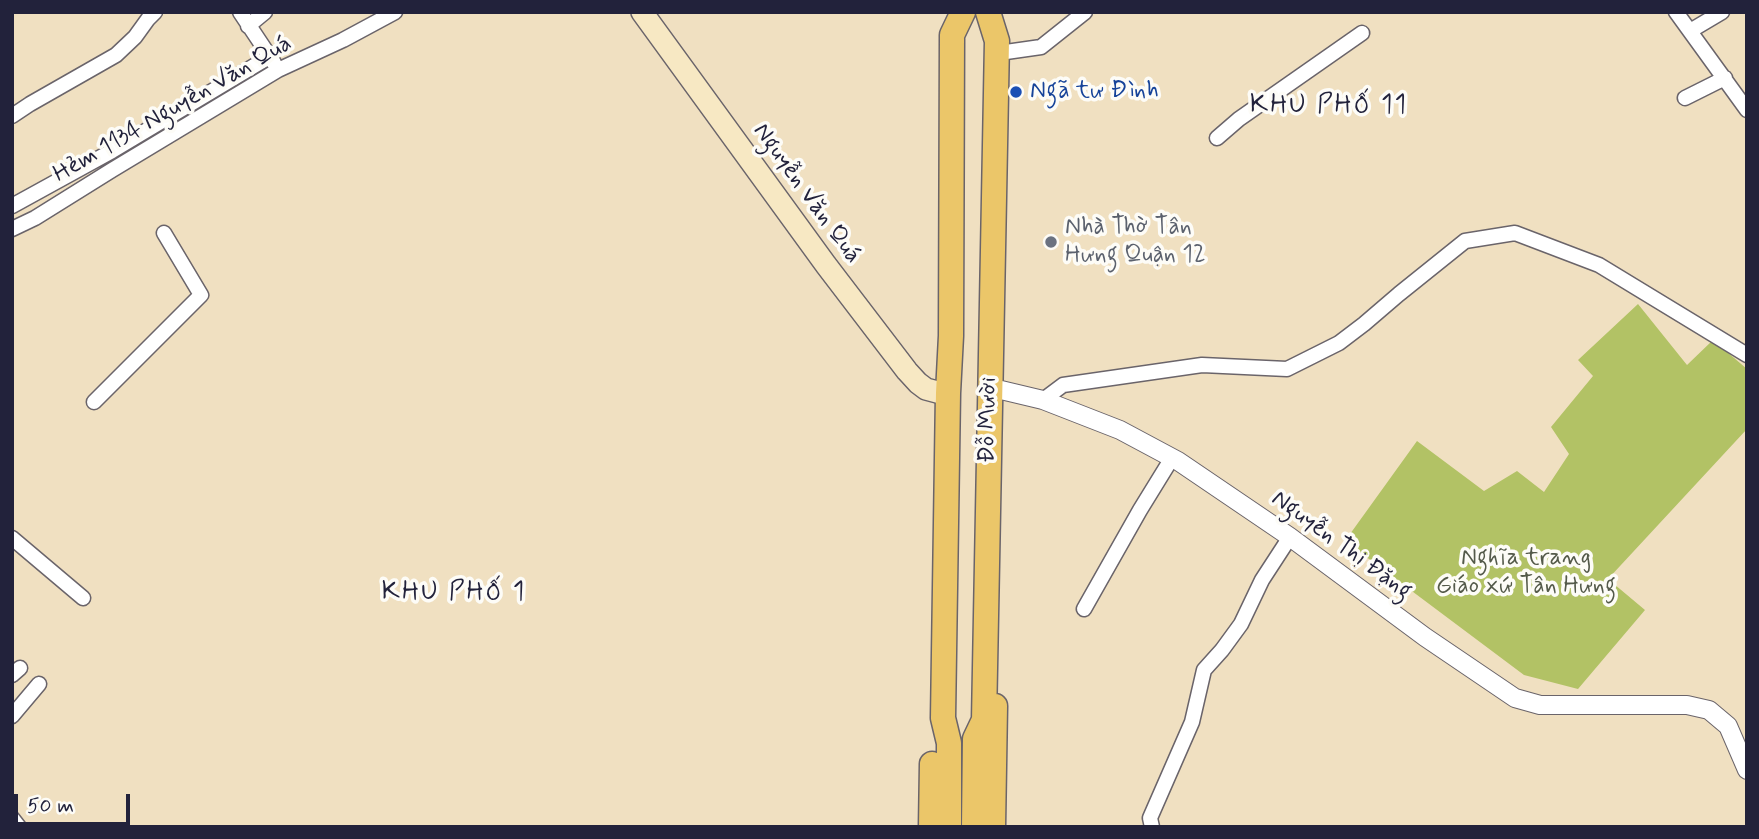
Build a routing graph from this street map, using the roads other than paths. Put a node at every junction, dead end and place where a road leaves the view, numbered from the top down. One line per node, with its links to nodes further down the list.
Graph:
1 (155, 12): 22 (street)
2 (240, 12): 13 (street)
3 (265, 12): 13 (street)
4 (395, 12): 18 (street, Hẻm 1134 Nguyễn Văn Quá)
5 (642, 12): 29 (main road, Nguyễn Văn Quá)
6 (946, 12): 29 (highway, Đỗ Mười)
7 (963, 12): 29 (highway, Đỗ Mười)
8 (988, 12): 28 (highway, Đỗ Mười)
9 (1006, 12): 16 (highway, Đỗ Mười)
10 (1085, 12): 16 (street)
11 (1676, 12): 14 (street)
12 (1722, 12): 14 (street)
13 (248, 26): 17 (street)
14 (1690, 31): 19 (street)
15 (1363, 33): 23 (street)
16 (1006, 52): 28 (highway, Đỗ Mười)
17 (269, 57): 18 (street); 24 (street)
18 (278, 70): 25 (street, Hẻm 1134 Nguyễn Văn Quá)
19 (1724, 78): 20 (street); 21 (street)
20 (1685, 98)
21 (1747, 110)
22 (12, 116)
23 (1217, 138)
24 (12, 206)
25 (12, 229)
26 (164, 233): 31 (street)
27 (1747, 355): 30 (street)
28 (995, 390): 30 (street, Nguyễn Thị Đặng); 44 (highway, Đỗ Mười); 45 (highway, Đỗ Mười)
29 (944, 393): 42 (highway, Đỗ Mười); 43 (highway, Đỗ Mười)
30 (1043, 400): 32 (street, Nguyễn Thị Đặng)
31 (94, 402)
32 (1172, 458): 33 (street, Nguyễn Thị Đặng); 36 (street)
33 (1290, 537): 39 (street, Nguyễn Thị Đặng); 46 (street)
34 (12, 538): 35 (street)
35 (83, 598)
36 (1084, 610)
37 (39, 684): 38 (street)
38 (12, 716)
39 (1747, 770)
40 (12, 818): 41 (street)
41 (19, 827)
42 (931, 827)
43 (949, 827)
44 (974, 827)
45 (993, 827)
46 (1152, 827)

